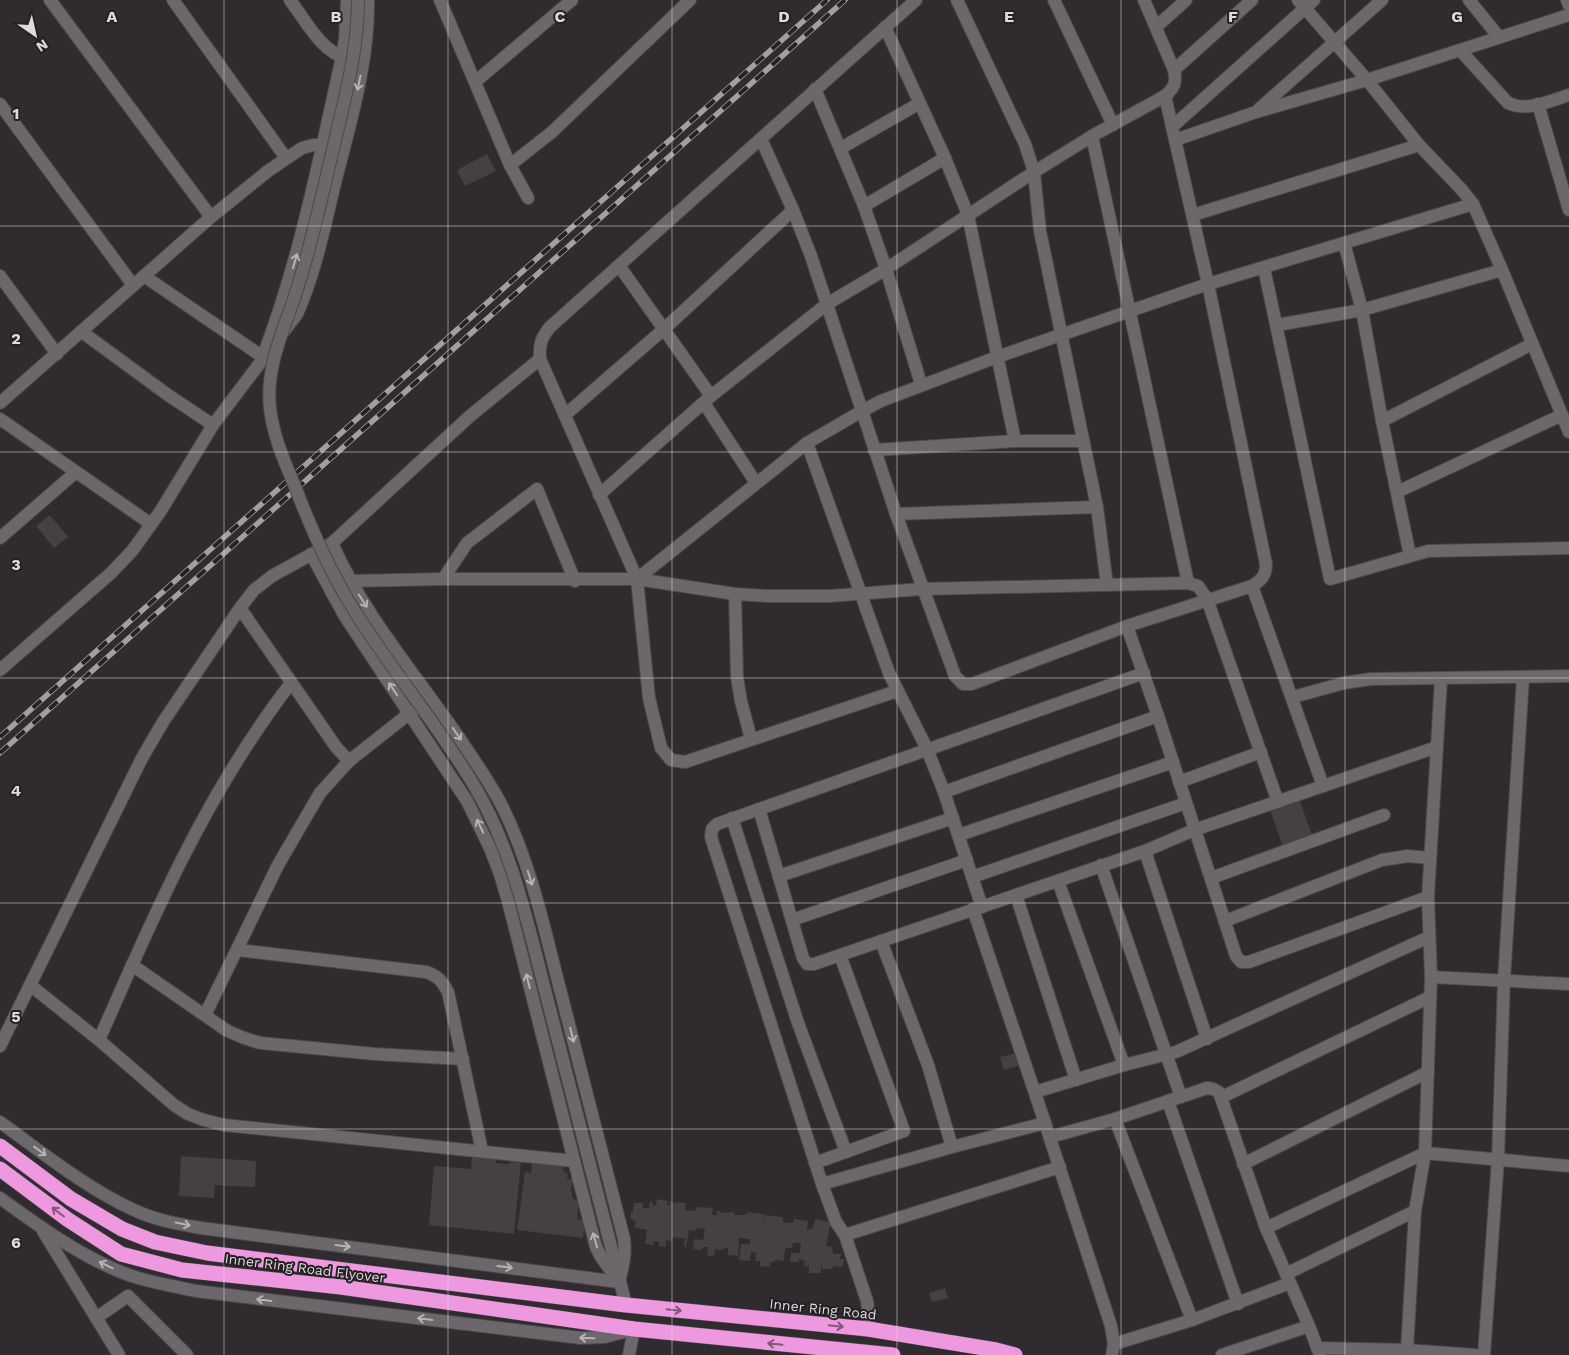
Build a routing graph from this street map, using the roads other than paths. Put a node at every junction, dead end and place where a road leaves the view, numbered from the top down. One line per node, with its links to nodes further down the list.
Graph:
1 (50, 0): 58 (street)
2 (173, 0): 47 (street)
3 (290, 0): 26 (street)
4 (369, 0): 17 (street); 27 (street)
5 (440, 0): 30 (street)
6 (572, 0): 30 (street)
7 (690, 0): 49 (street)
8 (916, 0): 21 (street)
9 (957, 0): 50 (street)
10 (1054, 0): 38 (street)
11 (1144, 0): 22 (street)
12 (1186, 0): 22 (street)
13 (1252, 0): 28 (street)
14 (1382, 0): 24 (street)
15 (1469, 0): 23 (street)
16 (1567, 0): 19 (street)
17 (350, 1): 26 (street); 207 (street, bridge)
18 (1306, 2): 24 (street); 39 (street)
19 (1569, 6)
20 (1569, 15): 23 (street)
21 (885, 27): 31 (street); 34 (street)
22 (1156, 27): 28 (street)
23 (1499, 37): 25 (street)
24 (1334, 41): 29 (street); 37 (street)
25 (1460, 50): 29 (street); 36 (street)
26 (342, 57): 27 (street); 43 (street)
27 (364, 62): 46 (street, one-way to 46)
28 (1174, 70): 33 (street)
29 (1367, 80): 37 (street); 44 (street)
30 (475, 82): 49 (street)
31 (815, 89): 41 (street); 45 (street)
32 (1569, 95): 36 (street)
33 (1165, 96): 38 (street); 39 (street)
34 (920, 103): 45 (street); 48 (street)
35 (0, 104): 67 (street)
36 (1538, 104): 55 (street)
37 (1256, 112): 42 (street)
38 (1113, 125): 40 (street)
39 (1172, 127): 42 (street)
40 (1092, 136): 50 (street); 69 (street)
41 (761, 138): 54 (street); 60 (street)
42 (1175, 140): 57 (street)
43 (322, 145): 46 (street); 47 (street); 77 (street, one-way to 43)
44 (1419, 145): 52 (street); 57 (street)
45 (841, 148): 53 (street)
46 (343, 150): 77 (street)
47 (286, 158): 58 (street)
48 (945, 158): 53 (street); 56 (street)
49 (510, 165): 51 (street)
50 (1034, 172): 56 (street); 74 (street)
51 (528, 198)
52 (1473, 204): 59 (street); 63 (street)
53 (864, 206): 62 (street)
54 (794, 210): 68 (street); 72 (street)
55 (1569, 210)
56 (968, 215): 62 (street); 78 (street)
57 (1193, 215): 66 (street)
58 (211, 217): 65 (street)
59 (1344, 243): 61 (street); 70 (street)
60 (620, 266): 72 (street); 79 (street)
61 (1264, 268): 66 (street); 71 (street)
62 (886, 269): 68 (street); 80 (street)
63 (1502, 270): 70 (street); 75 (street)
64 (0, 276): 76 (street)
65 (144, 276): 67 (street); 77 (street)
66 (1208, 284): 69 (street); 112 (street)
67 (133, 285): 73 (street)
68 (827, 304): 81 (street); 83 (street)
69 (1129, 310): 74 (street); 110 (street)
70 (1362, 310): 71 (street); 87 (street)
71 (1277, 325): 105 (street)
72 (664, 329): 81 (street); 84 (street)
73 (82, 332): 76 (street); 88 (street)
74 (1062, 333): 78 (street); 91 (street)
75 (1532, 344): 85 (street); 87 (street)
76 (57, 354): 82 (street)
77 (263, 357): 88 (street)
78 (997, 357): 80 (street); 90 (street)
79 (540, 359): 84 (street); 102 (street)
80 (921, 384): 83 (street)
81 (708, 400): 95 (street); 97 (street)
82 (0, 403)
83 (862, 411): 92 (street); 93 (street)
84 (565, 415): 97 (street)
85 (1562, 415): 89 (street); 96 (street)
86 (0, 419): 94 (street)
87 (1382, 420): 96 (street)
88 (212, 425): 100 (street)
89 (1569, 432)
90 (1015, 441): 91 (street); 93 (street)
91 (1083, 441): 98 (street)
92 (807, 443): 95 (street); 115 (street)
93 (874, 450): 99 (street)
94 (76, 472): 100 (street); 101 (street)
95 (756, 483): 107 (street)
96 (1397, 492): 105 (street)
97 (599, 495): 107 (street)
98 (1097, 507): 99 (street); 111 (street)
99 (896, 514): 113 (street)
100 (151, 524): 120 (street)
101 (0, 538)
102 (332, 543): 104 (street); 109 (street)
103 (1569, 548): 105 (street)
104 (311, 554): 114 (street); 118 (street)
105 (1410, 556)
106 (443, 579): 108 (street); 108 (street); 109 (street)
107 (637, 579): 108 (street); 116 (street); 131 (street)
108 (575, 580)
109 (351, 581): 114 (street); 128 (street, one-way to 128)
110 (1188, 583): 111 (street); 117 (street)
111 (1107, 585): 113 (street)
112 (1252, 586): 117 (street); 127 (street)
113 (922, 589): 115 (street); 119 (street)
114 (332, 593): 129 (street, one-way to 114)
115 (860, 593): 116 (street); 126 (street)
116 (735, 594): 131 (street)
117 (1207, 599): 119 (street); 134 (street)
118 (240, 608): 125 (street); 168 (street)
119 (1127, 626): 121 (street)
120 (0, 670)
121 (1144, 673): 130 (street); 133 (street)
122 (1569, 676): 123 (street)
123 (1523, 677): 124 (street); 167 (street)
124 (1441, 679): 127 (street); 132 (street)
125 (292, 683): 135 (street); 165 (street)
126 (897, 691): 131 (street); 133 (street)
127 (1293, 697): 138 (street)
128 (432, 698): 129 (street); 207 (street, one-way to 207)
129 (409, 714): 135 (street); 194 (street, one-way to 129)
130 (1158, 716): 136 (street); 139 (street)
131 (751, 739)
132 (1437, 747): 138 (street); 149 (street)
133 (927, 749): 139 (street); 142 (street)
134 (1261, 752): 137 (street); 140 (street)
135 (349, 761): 163 (street)
136 (1173, 762): 137 (street); 147 (street)
137 (1179, 782): 141 (street)
138 (1323, 786): 140 (street)
139 (944, 792): 145 (street)
140 (1278, 802): 146 (street)
141 (1186, 803): 146 (street); 153 (street)
142 (759, 809): 144 (street); 152 (street)
143 (1384, 815): 154 (street)
144 (732, 818): 191 (street); 195 (street)
145 (953, 818): 147 (street); 152 (street)
146 (1194, 830): 148 (street); 154 (street)
147 (959, 835): 150 (street)
148 (1144, 851): 151 (street); 172 (street)
149 (1429, 858): 157 (street); 160 (street)
150 (966, 860): 153 (street); 159 (street)
151 (1101, 865): 155 (street); 175 (street)
152 (779, 876): 159 (street)
153 (972, 876): 158 (street)
154 (1211, 878): 160 (street)
155 (1058, 881): 156 (street); 177 (street)
156 (1016, 895): 158 (street); 179 (street)
157 (1428, 897): 160 (street); 161 (street)
158 (978, 908): 162 (street); 180 (street)
159 (792, 920): 164 (street)
160 (1225, 921)
161 (1429, 937): 166 (street); 172 (street)
162 (881, 941): 164 (street); 189 (street)
163 (238, 950): 171 (street); 176 (street)
164 (840, 955): 191 (street)
165 (132, 965): 171 (street); 173 (street)
166 (1431, 977): 167 (street); 170 (street)
167 (1504, 980): 169 (street); 193 (street)
168 (30, 984): 173 (street); 174 (street)
169 (1569, 984)
170 (1430, 997): 178 (street); 182 (street)
171 (205, 1015): 176 (street)
172 (1207, 1039): 175 (street)
173 (99, 1040): 190 (street)
174 (0, 1046)
175 (1167, 1055): 177 (street); 181 (street)
176 (463, 1059): 190 (street)
177 (1124, 1064): 179 (street)
178 (1428, 1072): 192 (street); 196 (street)
179 (1076, 1080): 180 (street)
180 (1035, 1092): 186 (street)
181 (1180, 1097): 182 (street); 183 (street)
182 (1222, 1097): 196 (street)
183 (1168, 1101): 184 (street); 208 (street)
184 (1114, 1119): 187 (street); 211 (street)
185 (0, 1122): 207 (street, one-way to 207)
186 (1045, 1123): 187 (street); 189 (street)
187 (1050, 1136): 197 (street)
188 (0, 1146): 209 (highway, Inner Ring Road Flyover)
189 (952, 1146): 200 (street)
190 (482, 1151): 194 (street)
191 (846, 1152): 195 (street)
192 (1425, 1153): 193 (street); 202 (street); 204 (street)
193 (1498, 1159): 198 (street); 226 (street)
194 (574, 1161): 207 (street, one-way to 194)
195 (815, 1163): 200 (street)
196 (1243, 1164): 204 (street)
197 (1060, 1166): 205 (street); 215 (street)
198 (1569, 1166)
199 (0, 1169): 213 (highway, Inner Ring Road Flyover, one-way to 199)
200 (822, 1184): 205 (street)
201 (0, 1198): 203 (street)
202 (1415, 1212): 206 (street); 216 (street)
203 (42, 1228): 210 (street); 213 (street, one-way to 203)
204 (1266, 1228): 206 (street)
205 (845, 1235): 214 (street)
206 (1288, 1278): 208 (street); 212 (street)
207 (619, 1282): 209 (street)
208 (1238, 1304): 211 (street)
209 (626, 1305): 214 (highway, Inner Ring Road, one-way to 214)
210 (96, 1318): 219 (street); 220 (street)
211 (1192, 1320): 215 (street)
212 (1309, 1326): 217 (street); 224 (street)
213 (634, 1329): 218 (highway, one-way to 213); 221 (street)
214 (868, 1330): 223 (highway, Inner Ring Road)
215 (1113, 1350)
216 (1407, 1350): 217 (street); 225 (street)
217 (1319, 1352)
218 (861, 1354): 222 (highway)
219 (119, 1355)
220 (187, 1355)
221 (629, 1355)
222 (893, 1355)
223 (1015, 1355)
224 (1222, 1355)
225 (1475, 1355)
226 (1484, 1355)

